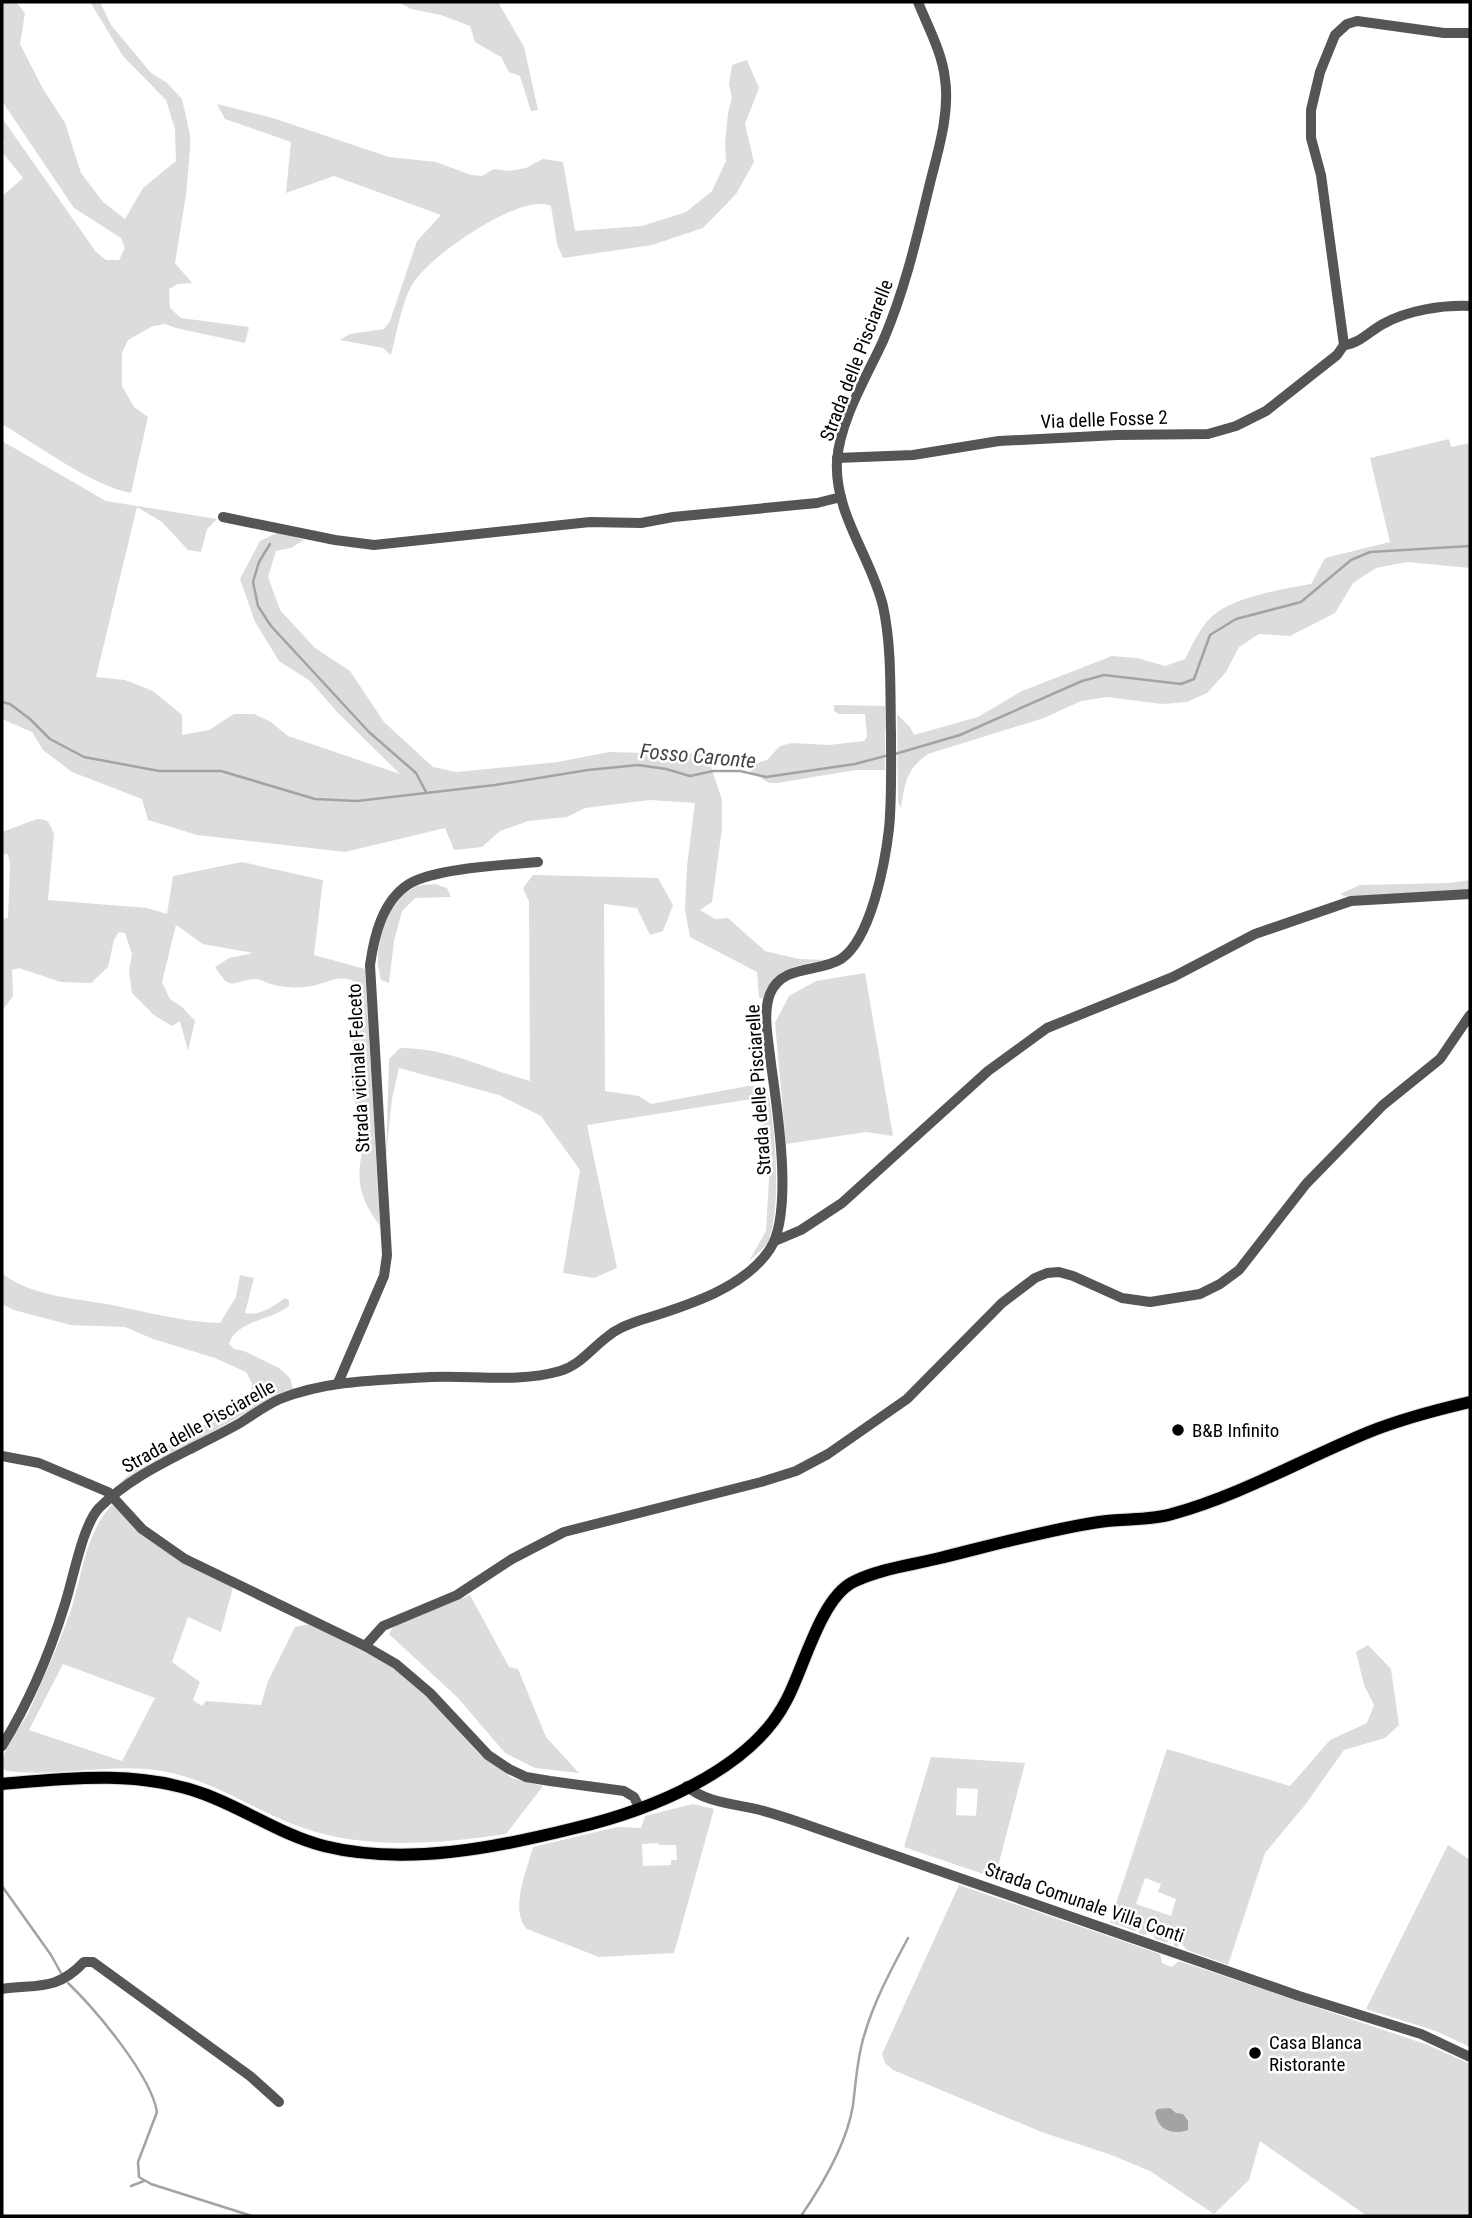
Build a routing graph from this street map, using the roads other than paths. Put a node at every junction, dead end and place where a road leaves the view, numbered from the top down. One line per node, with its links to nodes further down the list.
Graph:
1 (918, 2): 5 (street, Strada delle Pisciarelle)
2 (1470, 33): 4 (street)
3 (1470, 306): 4 (street, Via delle Fosse 2)
4 (1344, 345): 5 (street, Via delle Fosse 2)
5 (837, 458): 6 (street, Strada delle Pisciarelle)
6 (841, 497): 7 (street); 11 (street, Strada delle Pisciarelle)
7 (223, 517)
8 (538, 862): 12 (street, Strada vicinale Felceto)
9 (1470, 894): 11 (street)
10 (1470, 1015): 16 (street)
11 (775, 1241): 12 (street, Strada delle Pisciarelle)
12 (338, 1383): 15 (street, Strada delle Pisciarelle)
13 (1470, 1402): 19 (main road)
14 (2, 1456): 15 (street, Strada delle Pisciarelle)
15 (114, 1496): 16 (street, Strada delle Pisciarelle); 17 (street, Strada delle Pisciarelle)
16 (365, 1646): 20 (street, Strada delle Pisciarelle)
17 (2, 1746)
18 (2, 1784): 20 (main road)
19 (687, 1786): 20 (main road); 22 (street, Strada Comunale Villa Conti)
20 (639, 1807)
21 (2, 1989): 23 (street)
22 (1470, 2057)
23 (279, 2102)

